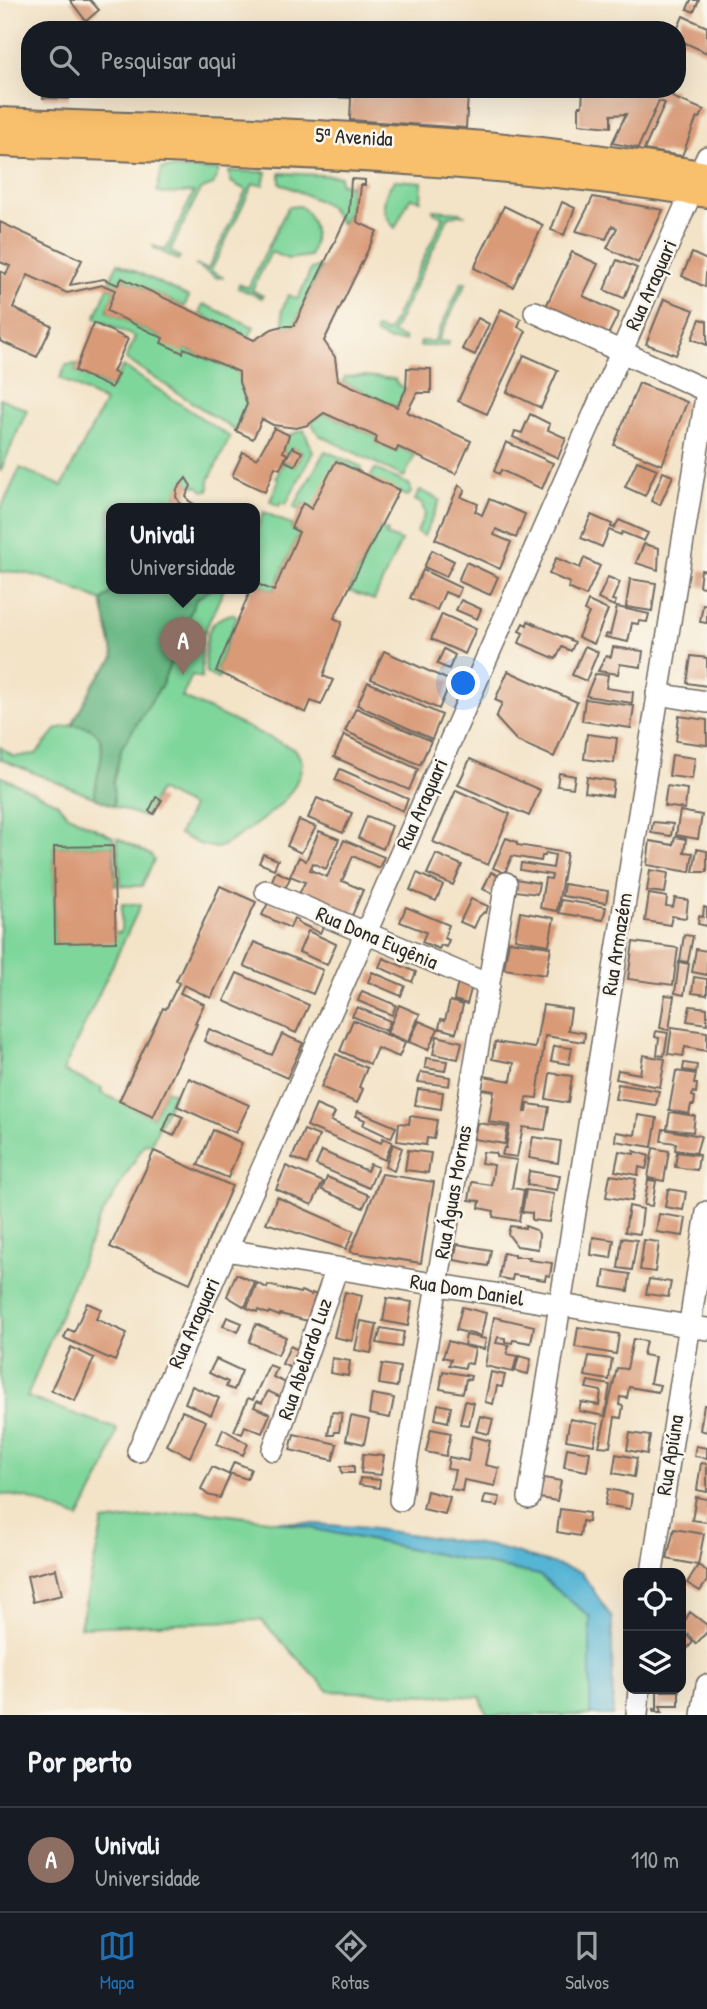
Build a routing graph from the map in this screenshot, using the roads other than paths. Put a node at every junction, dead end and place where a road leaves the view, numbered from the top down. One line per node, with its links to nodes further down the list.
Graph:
1 (0, 121): 3 (main road, 5ª Avenida)
2 (0, 143): 3 (main road, 5ª Avenida)
3 (703, 178): 5 (street, Rua Araquari)
4 (535, 312): 5 (street, Rua Armazém)
5 (622, 351): 6 (street, Rua Armazém); 11 (street, Rua Araquari)
6 (707, 391): 7 (street, Rua Armazém)
7 (657, 694): 8 (street); 17 (street, Rua Armazém)
8 (707, 702)
9 (506, 883): 12 (street, Rua Águas Mornas)
10 (266, 891): 11 (street, Rua Dona Eugênia)
11 (366, 933): 12 (street, Rua Dona Eugênia); 14 (street, Rua Araquari)
12 (489, 985): 16 (street, Rua Águas Mornas)
13 (707, 1212): 18 (street, Rua Apiúna)
14 (226, 1250): 15 (street, Rua Dom Daniel); 20 (street, Rua Araquari)
15 (337, 1268): 16 (street, Rua Dom Daniel); 19 (street, Rua Abelardo Luz)
16 (437, 1285): 17 (street, Rua Dom Daniel); 22 (street, Rua Águas Mornas)
17 (559, 1305): 18 (street, Rua Dom Daniel); 21 (street, Rua Armazém)
18 (698, 1328): 23 (street, Rua Apiúna)
19 (273, 1450)
20 (138, 1451)
21 (529, 1498)
22 (400, 1500)
23 (653, 1568)
24 (707, 1685): 27 (street)
25 (639, 1694): 26 (street)
26 (637, 1715)
27 (702, 1715)

